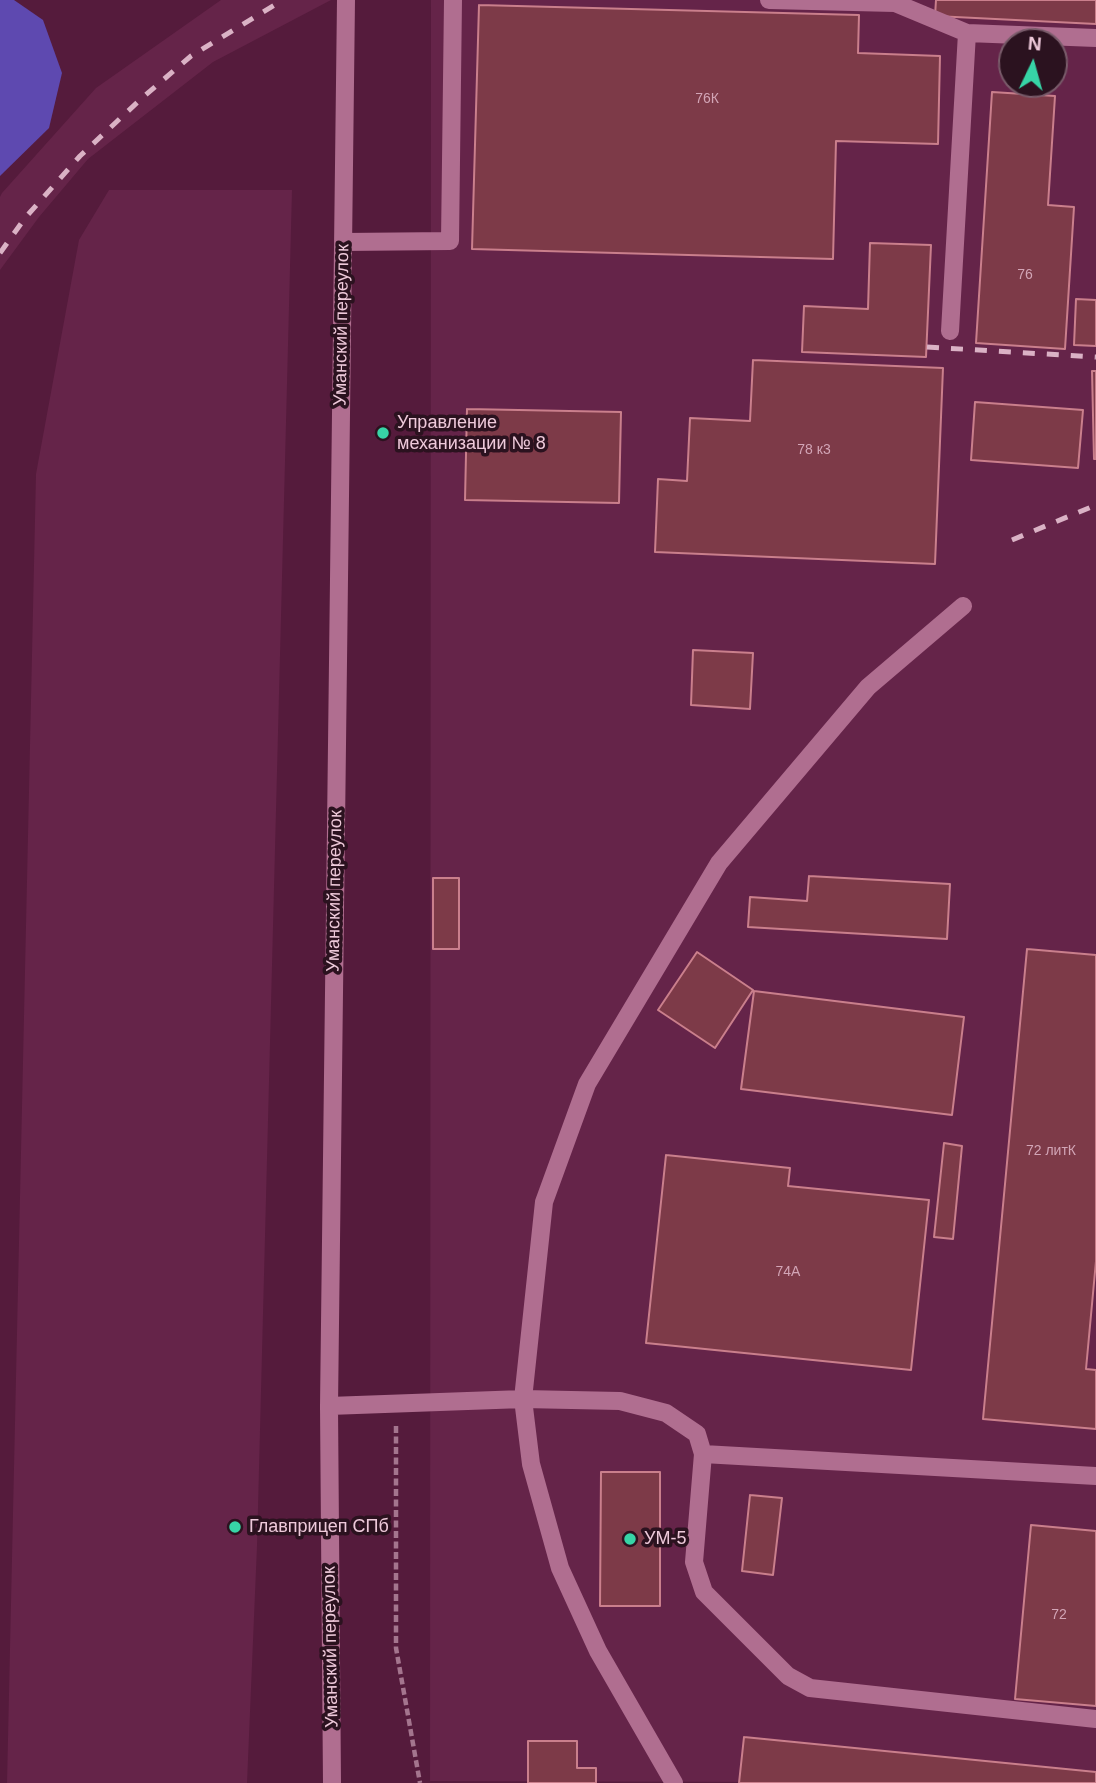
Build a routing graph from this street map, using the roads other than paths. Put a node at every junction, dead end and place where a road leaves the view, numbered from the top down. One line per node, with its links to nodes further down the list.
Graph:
1 (346, 0): 6 (street, Уманский переулок)
2 (453, 0): 6 (street)
3 (769, 0): 4 (street)
4 (967, 33): 5 (street); 7 (street)
5 (1096, 38)
6 (343, 242): 10 (street, Уманский переулок)
7 (950, 331)
8 (963, 606): 9 (street)
9 (523, 1399): 10 (street); 11 (street); 15 (street)
10 (329, 1406): 14 (street, Уманский переулок)
11 (703, 1454): 12 (street); 13 (street)
12 (1096, 1476)
13 (1096, 1719)
14 (332, 1783)
15 (674, 1783)

